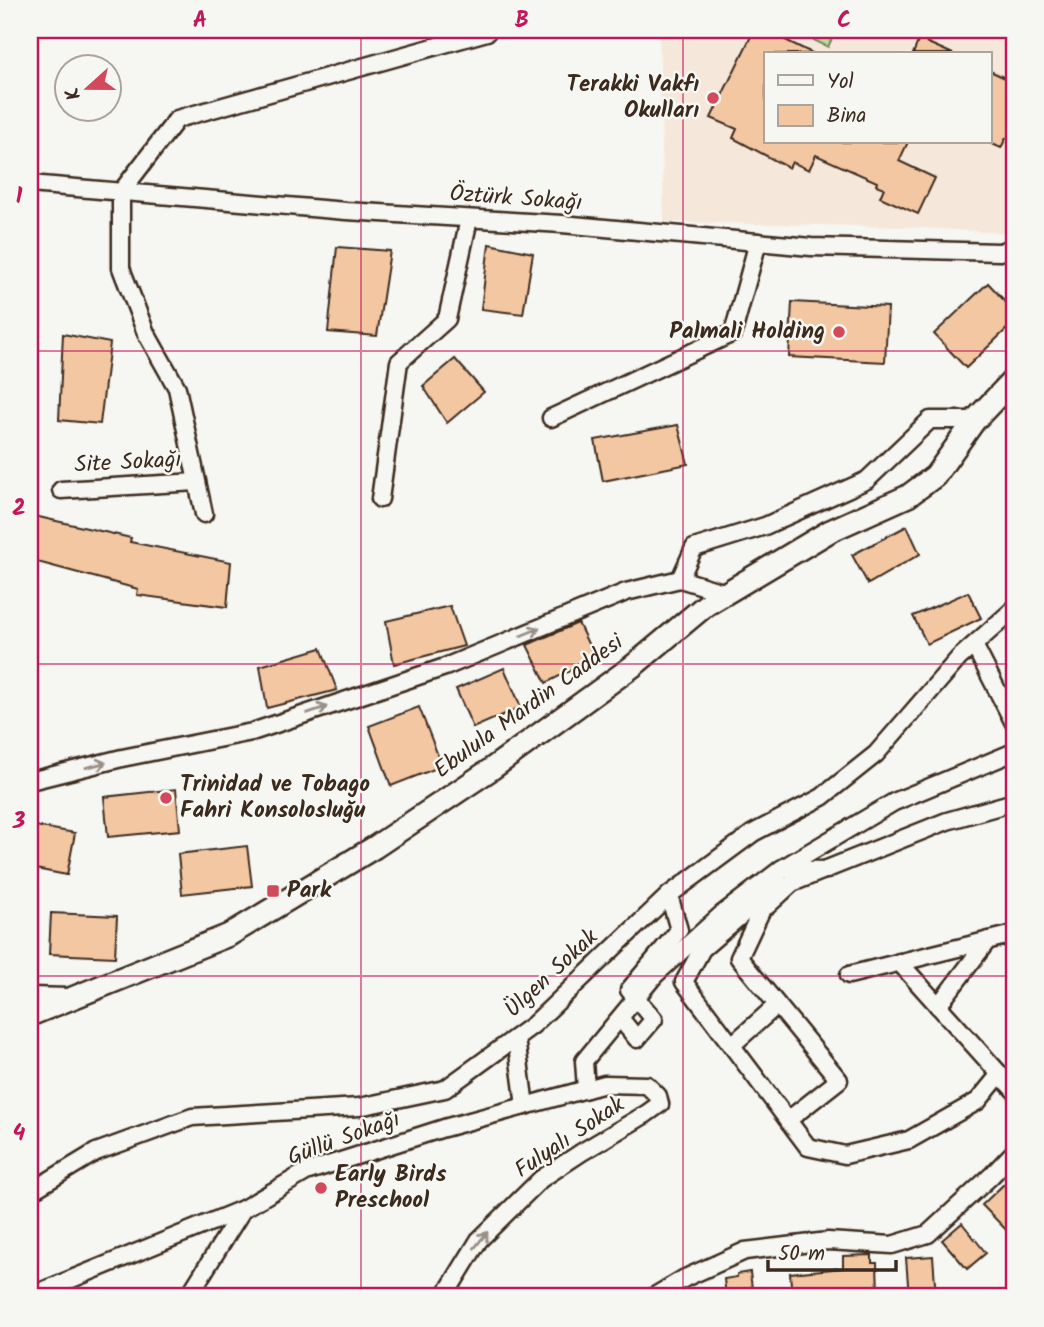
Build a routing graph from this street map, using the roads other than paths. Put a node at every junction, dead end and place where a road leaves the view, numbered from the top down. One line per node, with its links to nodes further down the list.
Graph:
1 (487, 30): 3 (street)
2 (30, 184): 3 (street, Öztürk Sokağı)
3 (121, 192): 4 (street, Öztürk Sokağı); 10 (street)
4 (469, 219): 5 (street, Öztürk Sokağı); 12 (street)
5 (758, 242): 6 (street, Öztürk Sokağı); 8 (street)
6 (1010, 248)
7 (1014, 379): 9 (street, Ebulula Mardin Caddesi)
8 (551, 418)
9 (975, 420): 14 (street); 15 (street, Ebulula Mardin Caddesi)
10 (197, 482): 11 (street, Site Sokağı); 13 (street)
11 (61, 490)
12 (380, 499)
13 (204, 514)
14 (680, 579): 15 (street); 20 (street, one-way to 14)
15 (726, 593): 32 (street, Ebulula Mardin Caddesi)
16 (1014, 609): 17 (street, Ülgen Sokak)
17 (974, 645): 18 (street); 25 (street, Ülgen Sokak)
18 (1014, 723)
19 (1014, 752): 22 (street)
20 (30, 781)
21 (1014, 802): 23 (street)
22 (781, 869): 23 (street); 24 (street); 33 (street)
23 (827, 870): 26 (street)
24 (771, 890): 26 (street); 39 (street)
25 (669, 895): 33 (street); 38 (street, Ülgen Sokak)
26 (760, 912): 34 (street)
27 (1014, 934): 28 (street)
28 (988, 940): 29 (street); 35 (street)
29 (899, 962): 30 (street); 35 (street)
30 (849, 975)
31 (30, 996): 32 (street)
32 (75, 997): 36 (street, Ebulula Mardin Caddesi)
33 (637, 998): 37 (street); 37 (street)
34 (778, 1005): 39 (street); 45 (street)
35 (938, 1006): 40 (street)
36 (30, 1015)
37 (620, 1018): 42 (street)
38 (516, 1038): 44 (street); 47 (street, Ülgen Sokak)
39 (732, 1045): 45 (street)
40 (1000, 1074): 43 (street); 45 (street)
41 (605, 1084): 42 (street, Güllü Sokağı); 51 (street, Fulyalı Sokak, one-way to 41)
42 (586, 1089): 44 (street, Güllü Sokağı)
43 (1014, 1090)
44 (525, 1106): 48 (street, Güllü Sokağı)
45 (788, 1120)
46 (1014, 1152): 52 (street)
47 (30, 1192)
48 (243, 1209): 49 (street); 50 (street, Güllü Sokağı)
49 (30, 1296)
50 (188, 1297)
51 (444, 1297)
52 (653, 1297)

